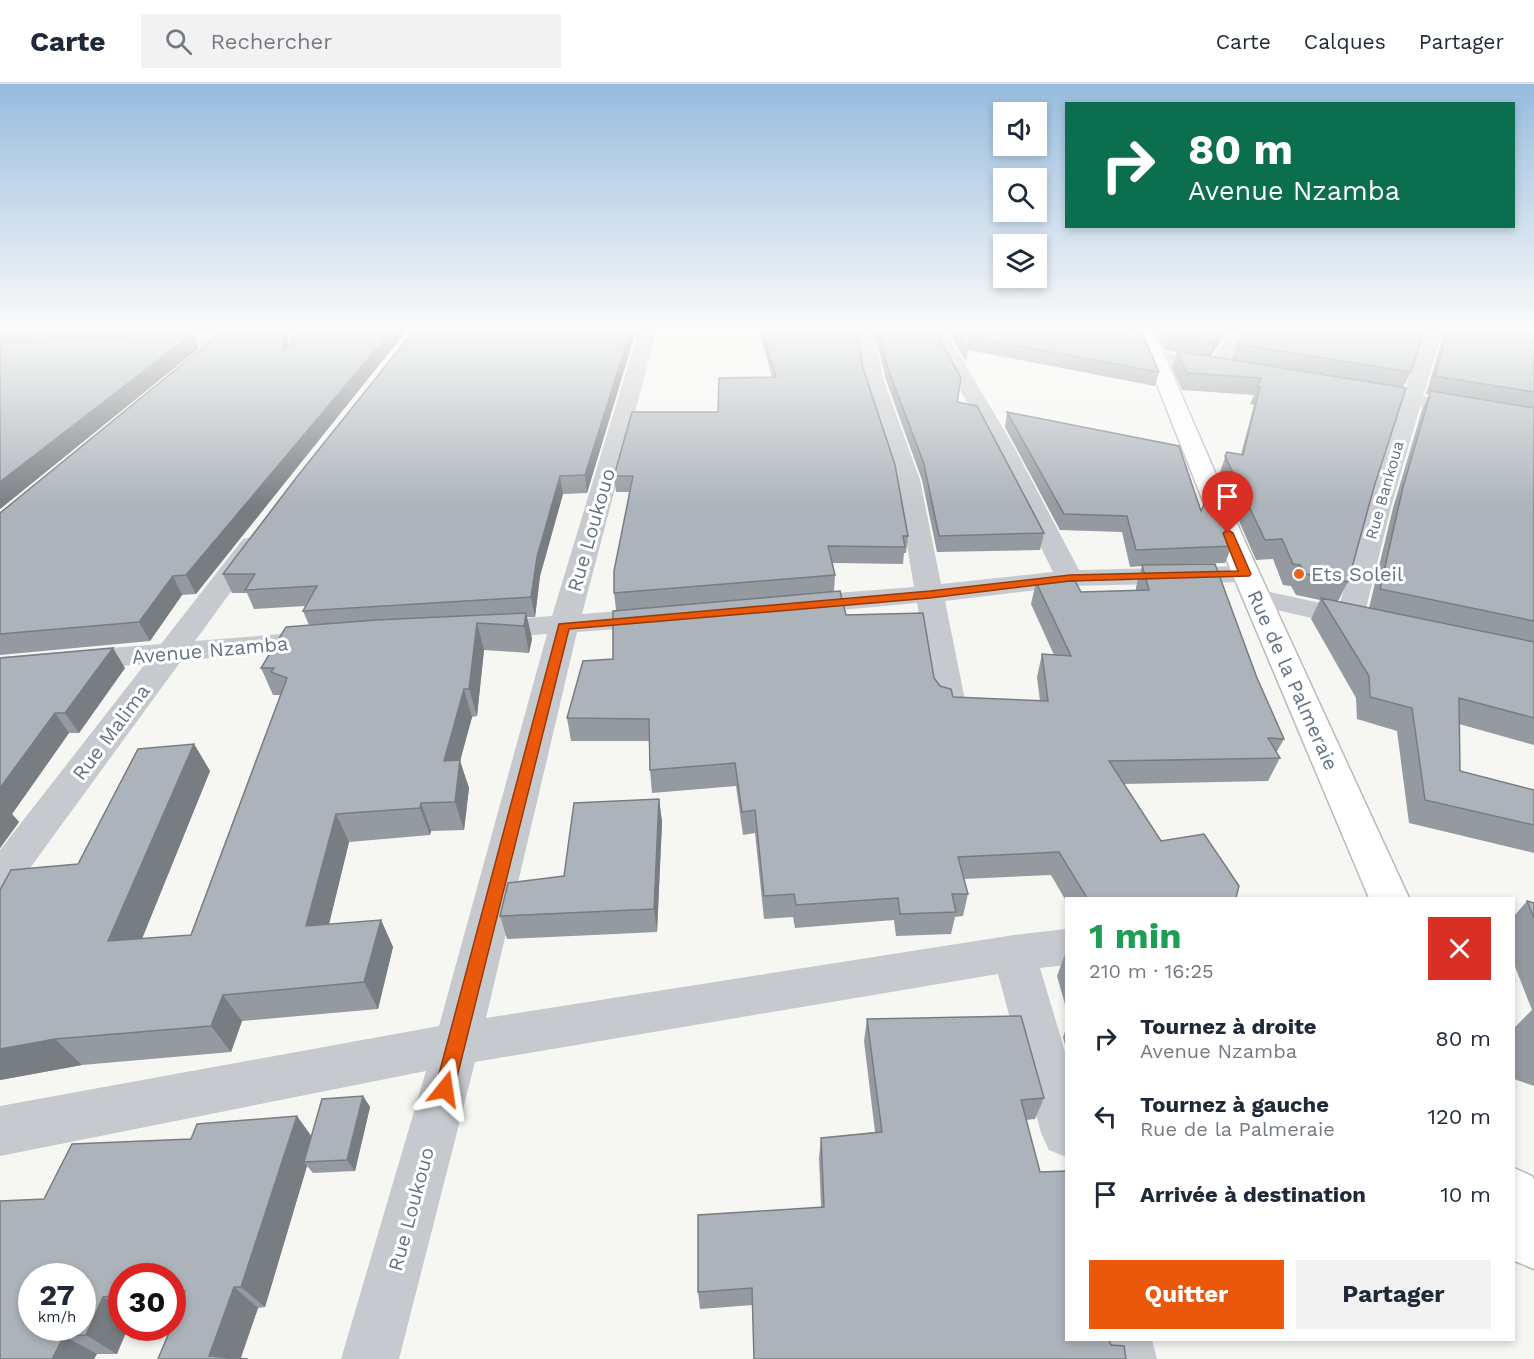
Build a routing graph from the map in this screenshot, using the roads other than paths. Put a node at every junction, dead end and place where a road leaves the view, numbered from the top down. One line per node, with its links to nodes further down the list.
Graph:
1 (631, 388): 17 (street, Rue Loukouo)
2 (877, 388): 12 (street)
3 (969, 388): 10 (street)
4 (1168, 388): 11 (main road, Rue de la Palmeraie)
5 (1344, 388): 7 (street)
6 (1415, 388): 7 (street, Rue Bankoua)
7 (1411, 400): 8 (street); 15 (street, Rue Bankoua)
8 (1534, 420)
9 (266, 525): 20 (street, Rue Malima)
10 (1070, 578): 11 (street); 12 (street)
11 (1251, 585): 15 (street); 24 (main road, Rue de la Palmeraie)
12 (930, 594): 13 (street); 22 (street)
13 (769, 608)
14 (689, 615): 17 (street)
15 (1350, 617): 16 (street)
16 (1383, 625)
17 (564, 626): 18 (street); 27 (street, Rue Loukouo)
18 (456, 632)
19 (349, 638): 20 (street, Avenue Nzamba)
20 (171, 653): 21 (street, Avenue Nzamba); 23 (street, Rue Malima)
21 (0, 667)
22 (949, 700)
23 (0, 879)
24 (1389, 897)
25 (1065, 947): 26 (street)
26 (1014, 954): 27 (street); 28 (street)
27 (457, 1044): 29 (street); 33 (street, Rue Loukouo)
28 (1065, 1130)
29 (0, 1131)
30 (1515, 1196): 31 (main road)
31 (1534, 1242)
32 (1123, 1341): 34 (street)
33 (370, 1359)
34 (1128, 1359)

